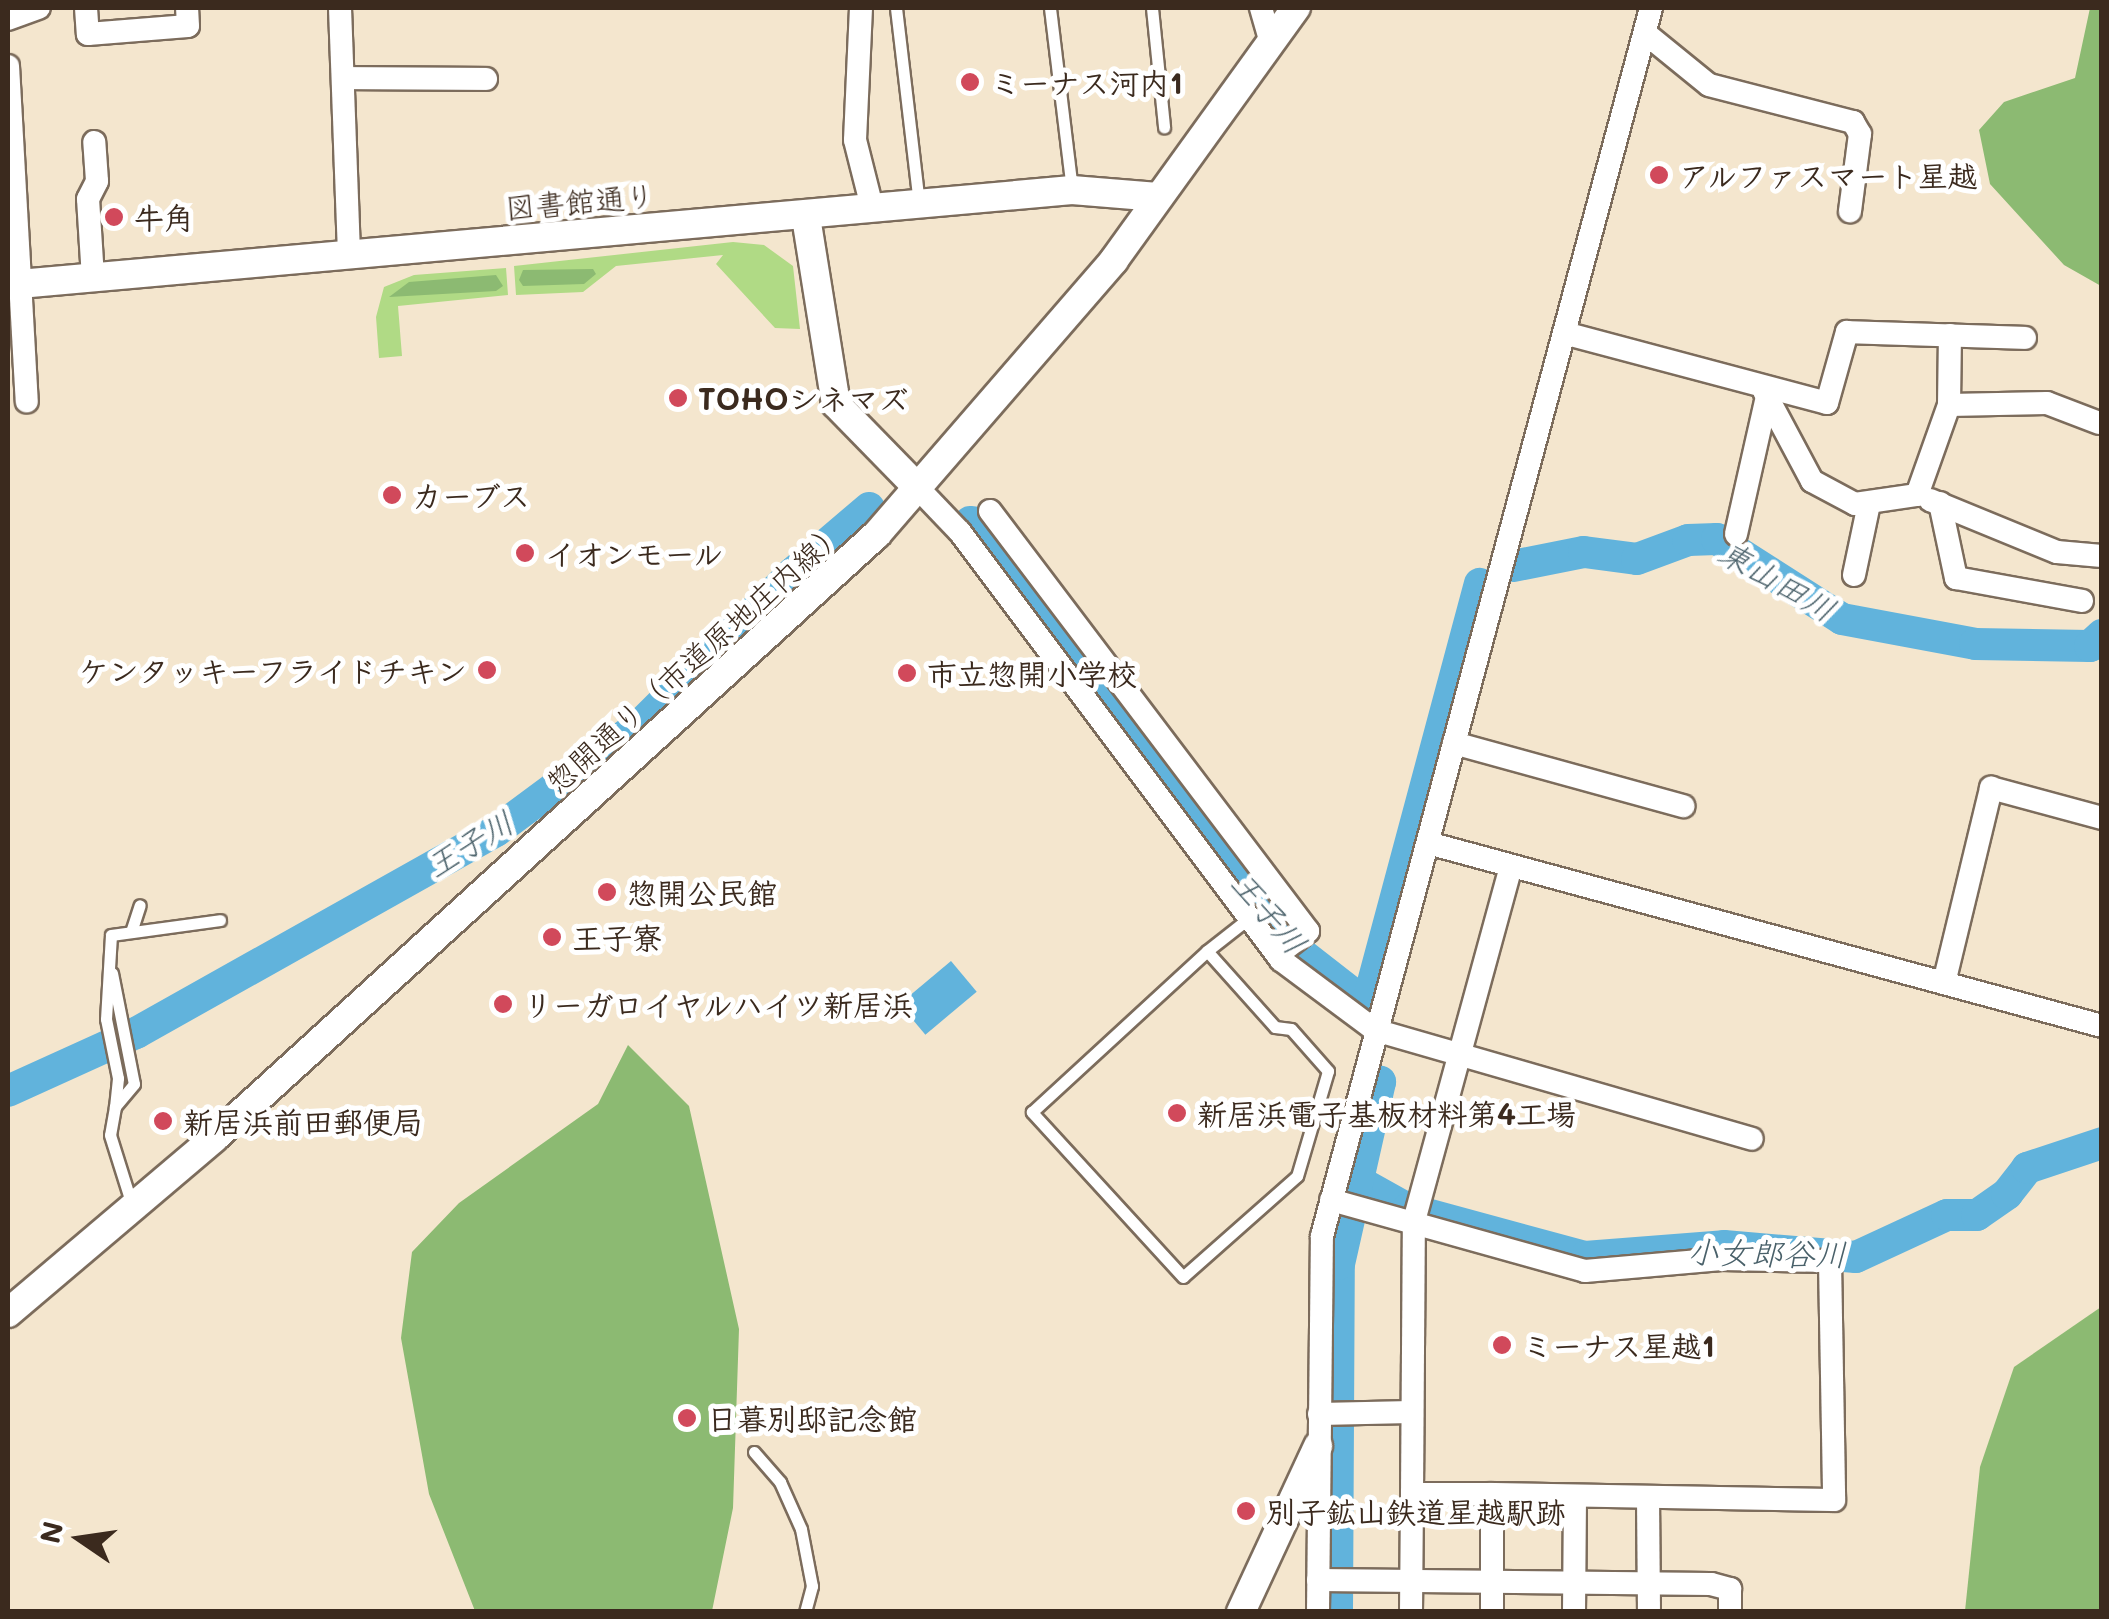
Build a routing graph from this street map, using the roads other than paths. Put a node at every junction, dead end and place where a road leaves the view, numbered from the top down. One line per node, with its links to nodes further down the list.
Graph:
1 (38, 8): 12 (street)
2 (86, 8): 3 (street)
3 (187, 8)
4 (340, 8): 16 (street)
5 (861, 8): 23 (street)
6 (896, 8): 22 (lane)
7 (1050, 8): 20 (lane)
8 (1152, 8): 18 (lane)
9 (1261, 8): 14 (street)
10 (1296, 8): 14 (street, 惣開通り（市道原地庄内線）)
11 (1652, 8): 13 (street)
12 (8, 18)
13 (1645, 33): 24 (street); 29 (street)
14 (1271, 44): 21 (street, 惣開通り（市道原地庄内線）)
15 (8, 66): 28 (street)
16 (344, 78): 17 (street); 26 (street)
17 (486, 78)
18 (1164, 127)
19 (94, 142): 27 (street)
20 (1072, 190): 21 (street, 図書館通り); 22 (street, 図書館通り)
21 (1158, 197): 36 (street, 惣開通り（市道原地庄内線）)
22 (919, 203): 23 (street, 図書館通り)
23 (872, 207): 25 (street, 図書館通り)
24 (1850, 211)
25 (806, 217): 26 (street, 図書館通り); 36 (street)
26 (349, 253): 27 (street, 図書館通り)
27 (93, 278): 28 (street, 図書館通り)
28 (14, 285): 33 (street)
29 (1564, 334): 32 (street); 45 (street)
30 (1950, 335): 31 (street); 32 (street); 34 (street)
31 (2025, 338)
32 (1765, 396): 38 (street); 41 (street)
33 (27, 401)
34 (1949, 406): 35 (street); 37 (street)
35 (2099, 423)
36 (917, 487): 51 (street); 64 (street, 惣開通り（市道原地庄内線）)
37 (1917, 495): 38 (street); 39 (street)
38 (1870, 504): 43 (street)
39 (1940, 504): 42 (street); 44 (street)
40 (990, 512): 55 (street)
41 (1736, 534)
42 (2102, 556)
43 (1854, 575)
44 (2082, 601)
45 (1454, 743): 46 (street); 48 (street)
46 (1683, 806)
47 (2102, 818): 57 (street)
48 (1428, 842): 49 (street); 59 (street)
49 (1511, 867): 57 (street); 60 (street)
50 (140, 905): 53 (lane)
51 (1249, 918): 54 (lane); 55 (street)
52 (220, 920): 53 (lane)
53 (131, 932): 56 (lane)
54 (1207, 951): 54 (lane)
55 (1278, 954): 59 (street)
56 (108, 959): 61 (lane); 61 (lane)
57 (1944, 984): 58 (street)
58 (2102, 1026)
59 (1375, 1030): 60 (street); 63 (street)
60 (1460, 1055): 62 (street); 65 (street)
61 (115, 1107): 64 (lane)
62 (1752, 1138)
63 (1343, 1202): 65 (street); 68 (street)
64 (133, 1206): 66 (street, 惣開通り（市道原地庄内線）)
65 (1417, 1214): 67 (street); 74 (street)
66 (8, 1313)
67 (1412, 1412): 68 (street); 71 (street)
68 (1323, 1413): 69 (street)
69 (1318, 1446): 75 (street); 76 (street)
70 (754, 1452): 82 (lane)
71 (1412, 1494): 72 (street); 78 (street)
72 (1492, 1494): 73 (street); 79 (street)
73 (1575, 1496): 74 (street); 80 (street)
74 (1648, 1497): 81 (street)
75 (1276, 1538): 76 (street); 83 (street)
76 (1318, 1546): 77 (street)
77 (1319, 1580): 78 (street); 84 (street)
78 (1411, 1581): 79 (street); 85 (street)
79 (1492, 1582): 80 (street); 86 (street)
80 (1574, 1582): 81 (street); 87 (street)
81 (1649, 1583): 88 (street); 89 (street)
82 (805, 1612)
83 (1241, 1612)
84 (1318, 1612)
85 (1412, 1612)
86 (1492, 1612)
87 (1574, 1612)
88 (1649, 1612)
89 (1730, 1612)

